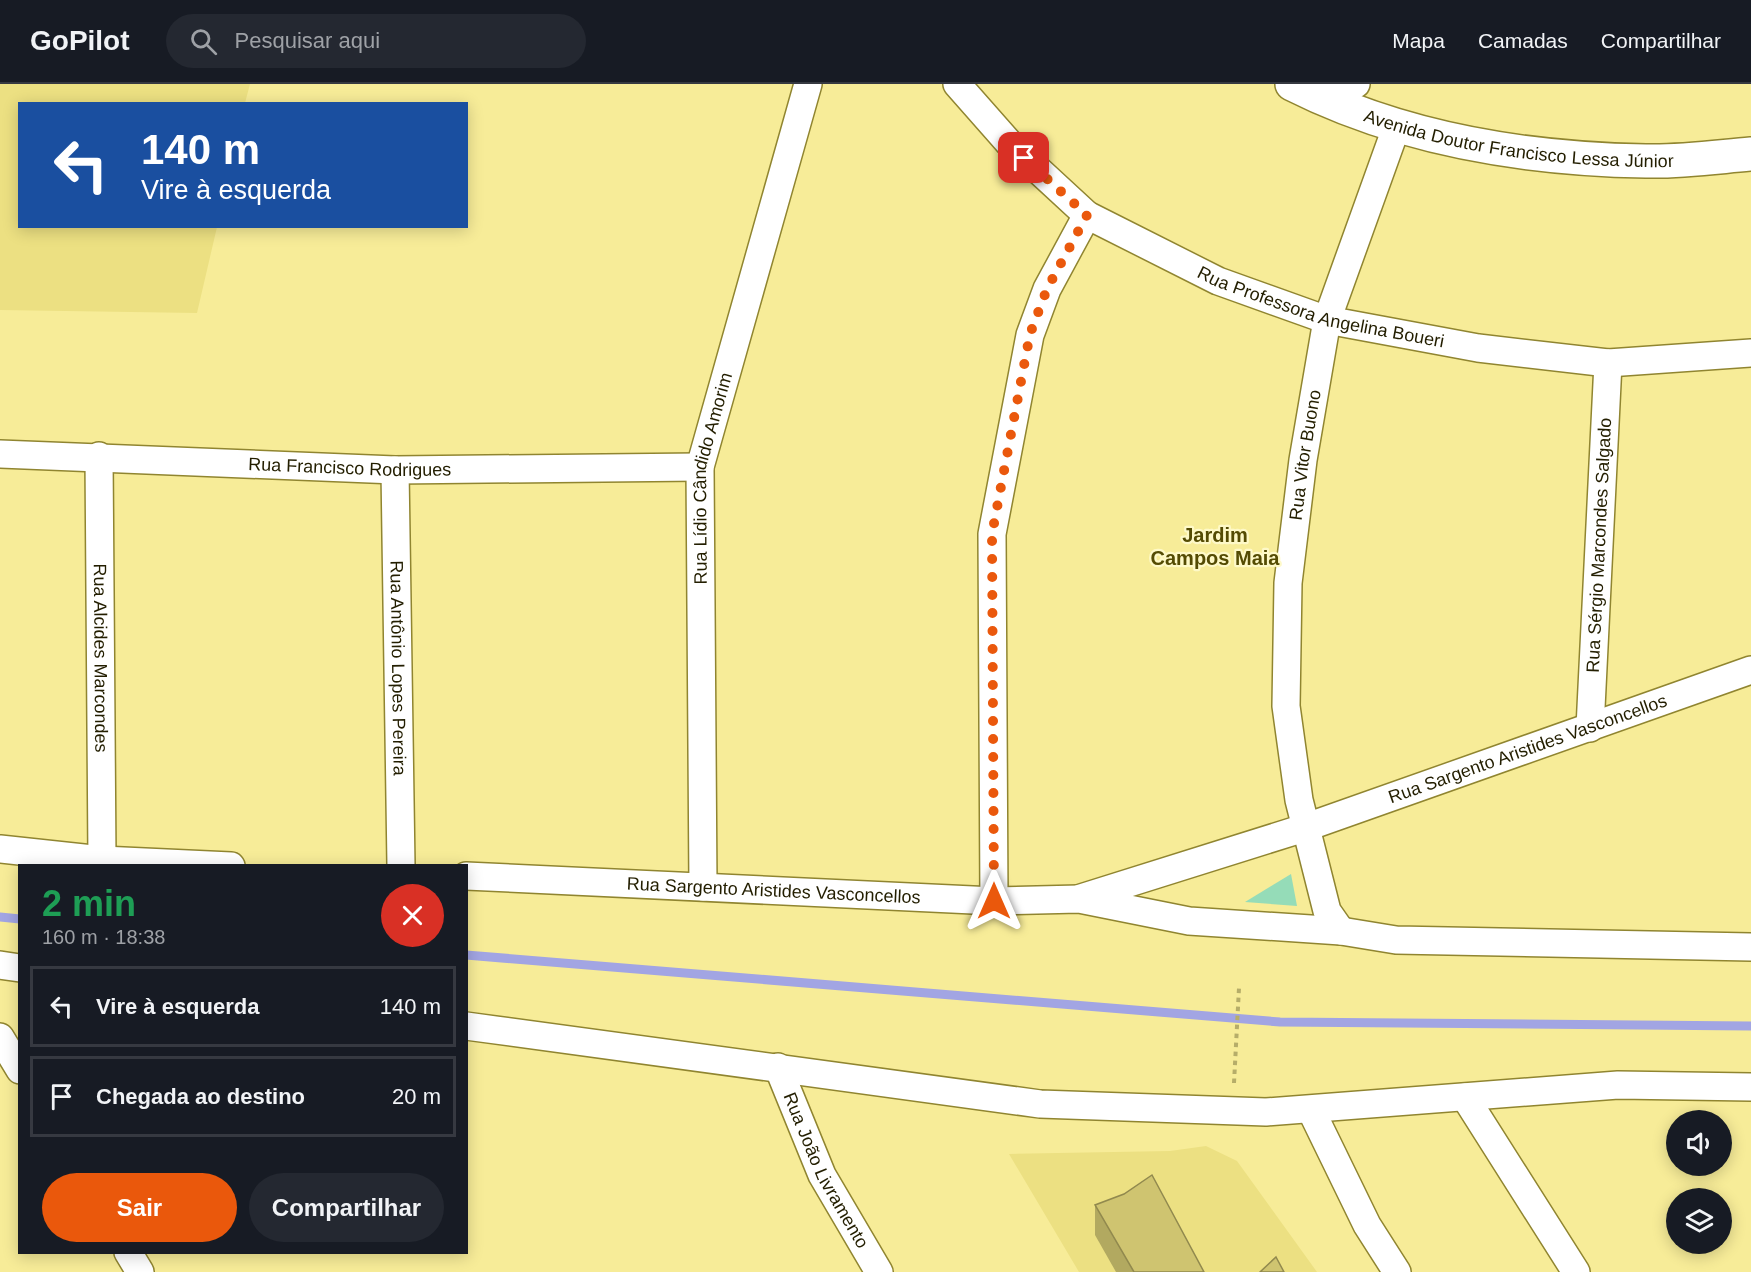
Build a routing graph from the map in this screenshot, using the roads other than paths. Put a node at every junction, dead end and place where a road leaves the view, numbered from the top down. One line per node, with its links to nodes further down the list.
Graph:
1 (808, 84): 14 (street, Rua Lídio Cândido Amorim)
2 (957, 84): 8 (street, Rua Professora Angelina Boueri)
3 (1292, 84): 5 (street, Avenida Doutor Francisco Lessa Júnior)
4 (1356, 84): 5 (street)
5 (1328, 102): 6 (street, Avenida Doutor Francisco Lessa Júnior)
6 (1396, 128): 7 (street, Avenida Doutor Francisco Lessa Júnior); 9 (street, Rua Vitor Buono)
7 (1751, 154)
8 (1087, 215): 9 (street, Rua Professora Angelina Boueri); 26 (street)
9 (1327, 320): 11 (street, Rua Professora Angelina Boueri); 18 (street, Rua Vitor Buono)
10 (1751, 353): 11 (street, Rua Professora Angelina Boueri)
11 (1608, 363): 17 (street, Rua Sérgio Marcondes Salgado)
12 (0, 454): 13 (street, Rua Francisco Rodrigues)
13 (99, 456): 15 (street, Rua Francisco Rodrigues); 20 (street, Rua Alcides Marcondes)
14 (700, 467): 15 (street, Rua Francisco Rodrigues); 24 (street, Rua Lídio Cândido Amorim)
15 (395, 470): 22 (street, Rua Antônio Lopes Pereira)
16 (1751, 670): 17 (street, Rua Sargento Aristides Vasconcellos)
17 (1590, 728): 18 (street, Rua Sargento Aristides Vasconcellos)
18 (1304, 828): 25 (street, Rua Sargento Aristides Vasconcellos); 27 (street)
19 (1, 848): 20 (street)
20 (102, 860): 21 (street)
21 (188, 864)
22 (401, 864)
23 (468, 876): 24 (street, Rua Sargento Aristides Vasconcellos)
24 (703, 886): 26 (street, Rua Sargento Aristides Vasconcellos)
25 (1079, 899): 26 (street, Rua Sargento Aristides Vasconcellos); 27 (street, Rua Sargento Aristides Vasconcellos)
26 (994, 901)
27 (1341, 931): 28 (street, Rua Sargento Aristides Vasconcellos)
28 (1751, 947)
29 (0, 966): 30 (street)
30 (18, 968)
31 (468, 1026): 34 (street)
32 (0, 1037): 33 (street)
33 (18, 1067)
34 (778, 1067): 37 (street); 40 (street, Rua João Livramento)
35 (1751, 1087): 36 (street)
36 (1465, 1097): 37 (street); 42 (street)
37 (1311, 1110): 41 (street)
38 (129, 1254): 39 (street)
39 (140, 1272)
40 (879, 1272)
41 (1397, 1272)
42 (1576, 1272)

